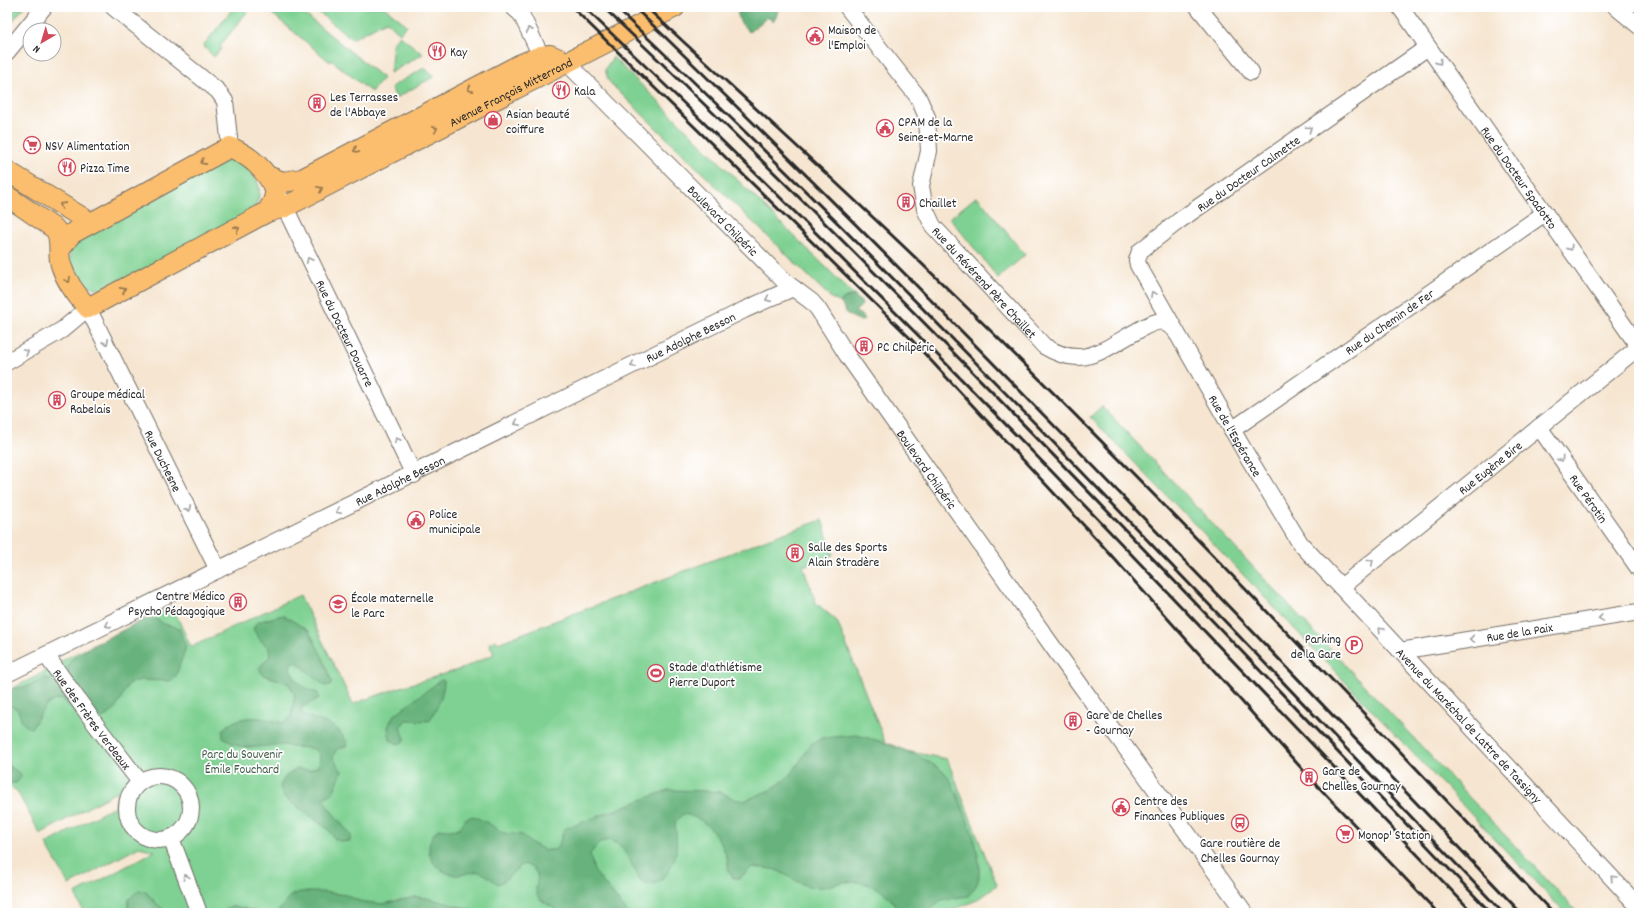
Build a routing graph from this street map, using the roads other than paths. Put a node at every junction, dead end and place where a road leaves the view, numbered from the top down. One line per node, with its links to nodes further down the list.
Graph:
1 (44, 7): 11 (street)
2 (113, 7): 15 (street)
3 (513, 7): 12 (street, one-way to 3)
4 (675, 7): 13 (main road)
5 (847, 7): 24 (street, Rue du Révérend Père Chaillet)
6 (1198, 7): 14 (street)
7 (1400, 7): 10 (street, Rue du Docteur Spadotto)
8 (1616, 7): 9 (street)
9 (1639, 26)
10 (1428, 47): 19 (street, Rue du Docteur Spadotto, one-way to 19); 24 (street, Rue du Docteur Calmette, one-way to 10)
11 (7, 52)
12 (541, 56): 13 (main road, Avenue François Mitterrand); 18 (main road, Avenue François Mitterrand, one-way to 18)
13 (566, 62): 18 (main road, Avenue François Mitterrand, one-way to 13); 22 (street, Boulevard Chilpéric)
14 (1251, 72)
15 (230, 147): 18 (main road); 20 (main road, one-way to 20)
16 (7, 171): 20 (main road, one-way to 16)
17 (7, 196): 21 (main road)
18 (274, 197): 23 (main road, one-way to 18); 29 (street, Rue du Docteur Douarre, one-way to 18)
19 (1546, 213): 25 (street, Rue du Docteur Spadotto, one-way to 25); 28 (street, Rue du Chemin de Fer)
20 (91, 223): 21 (main road)
21 (61, 248): 23 (main road, one-way to 23)
22 (793, 288): 29 (street, Rue Adolphe Besson, one-way to 29); 41 (street, Boulevard Chilpéric)
23 (88, 308): 26 (street, one-way to 23); 32 (street, Rue Duchesne, one-way to 32)
24 (1173, 328): 28 (street, Rue de l'Espérance)
25 (1639, 347): 27 (street, Rue Eugène Bire)
26 (7, 362)
27 (1539, 427): 31 (street, Rue Pérotin, one-way to 31); 33 (street, Rue Eugène Bire, one-way to 27)
28 (1232, 430): 30 (street, Rue de l'Espérance)
29 (414, 475): 32 (street, Rue Adolphe Besson, one-way to 32)
30 (1300, 543): 33 (street, Avenue du Maréchal de Lattre de Tassigny)
31 (1639, 569)
32 (218, 570): 36 (street, Rue Adolphe Besson, one-way to 36)
33 (1341, 587): 35 (street, Avenue du Maréchal de Lattre de Tassigny, one-way to 33)
34 (1639, 612): 35 (street, Rue de la Paix, one-way to 35)
35 (1400, 651): 40 (street, Avenue du Maréchal de Lattre de Tassigny, one-way to 35)
36 (46, 655): 37 (street, Rue Adolphe Besson); 38 (street, Rue des Frères Verdeaux)
37 (7, 674)
38 (140, 782): 39 (street); 39 (street)
39 (171, 838): 42 (street, one-way to 39)
40 (1636, 898)
41 (1245, 912)
42 (199, 913)

